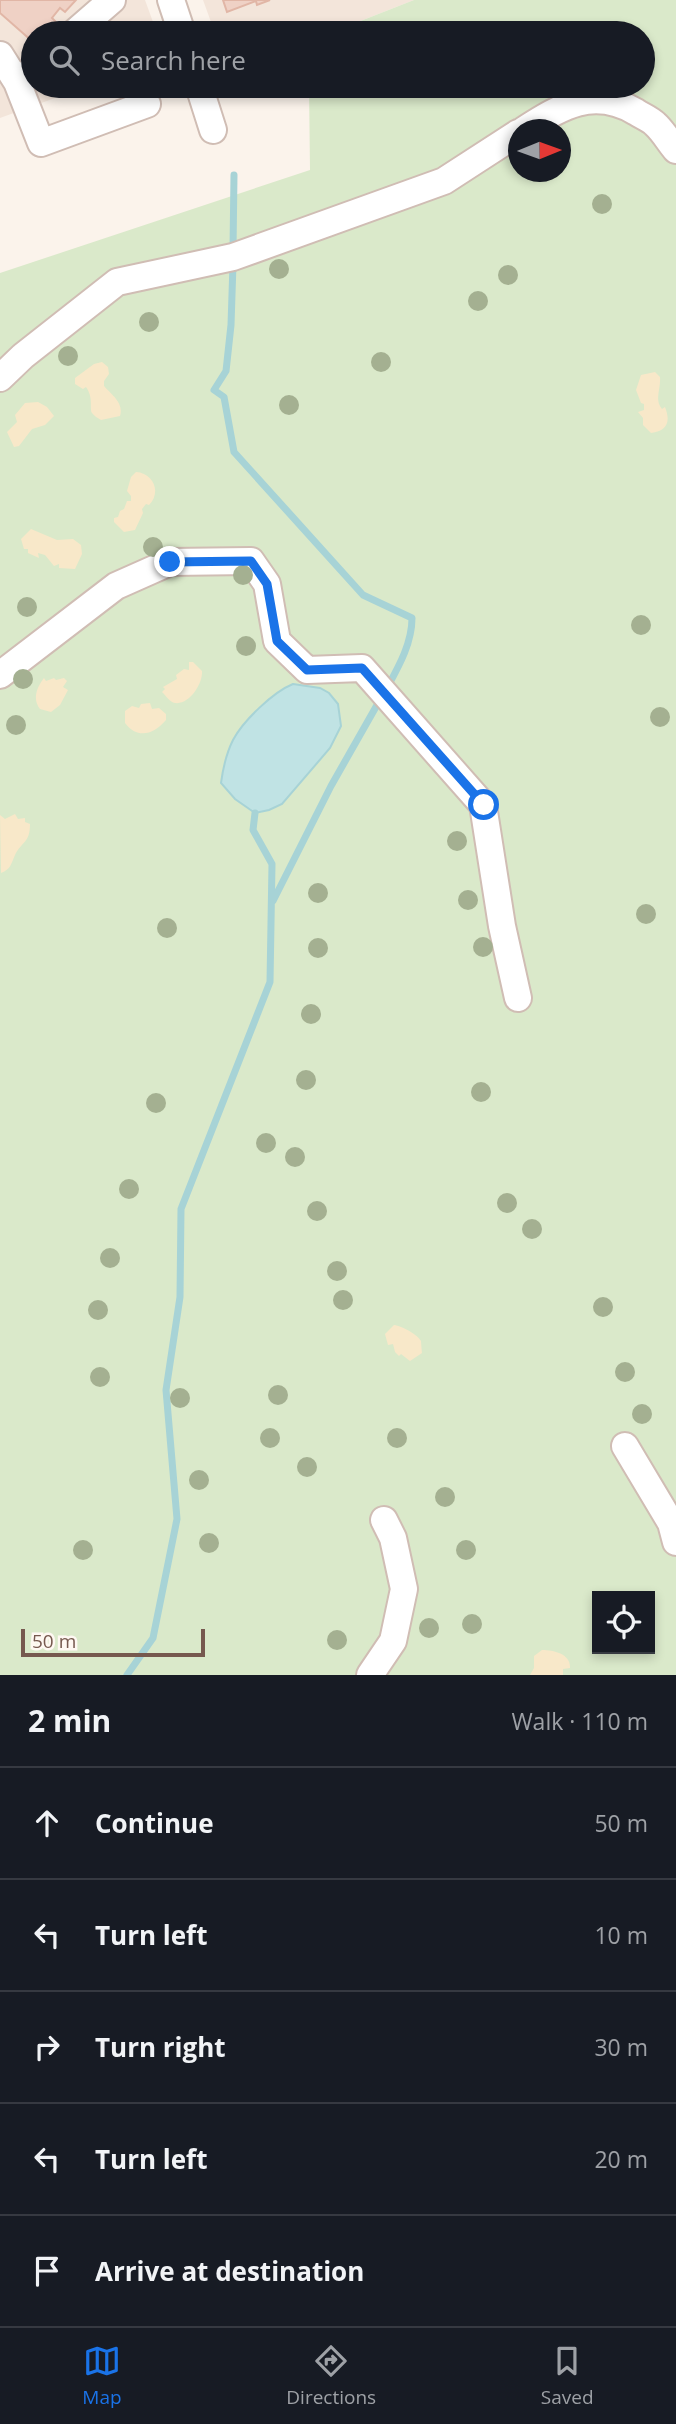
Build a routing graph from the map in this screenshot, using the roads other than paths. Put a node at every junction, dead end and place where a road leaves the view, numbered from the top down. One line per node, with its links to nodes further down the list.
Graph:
1 (112, 0): 3 (street)
2 (171, 0): 4 (street)
3 (88, 21)
4 (178, 21)
5 (0, 55): 6 (street)
6 (21, 73)
7 (30, 98): 9 (street)
8 (203, 98): 11 (street)
9 (147, 104)
10 (540, 119): 13 (street)
11 (213, 130)
12 (508, 140): 14 (street)
13 (676, 150)
14 (0, 378)
15 (1, 682): 16 (street)
16 (518, 998)
17 (625, 1446): 19 (street)
18 (384, 1520): 20 (street)
19 (676, 1542)
20 (370, 1675)

